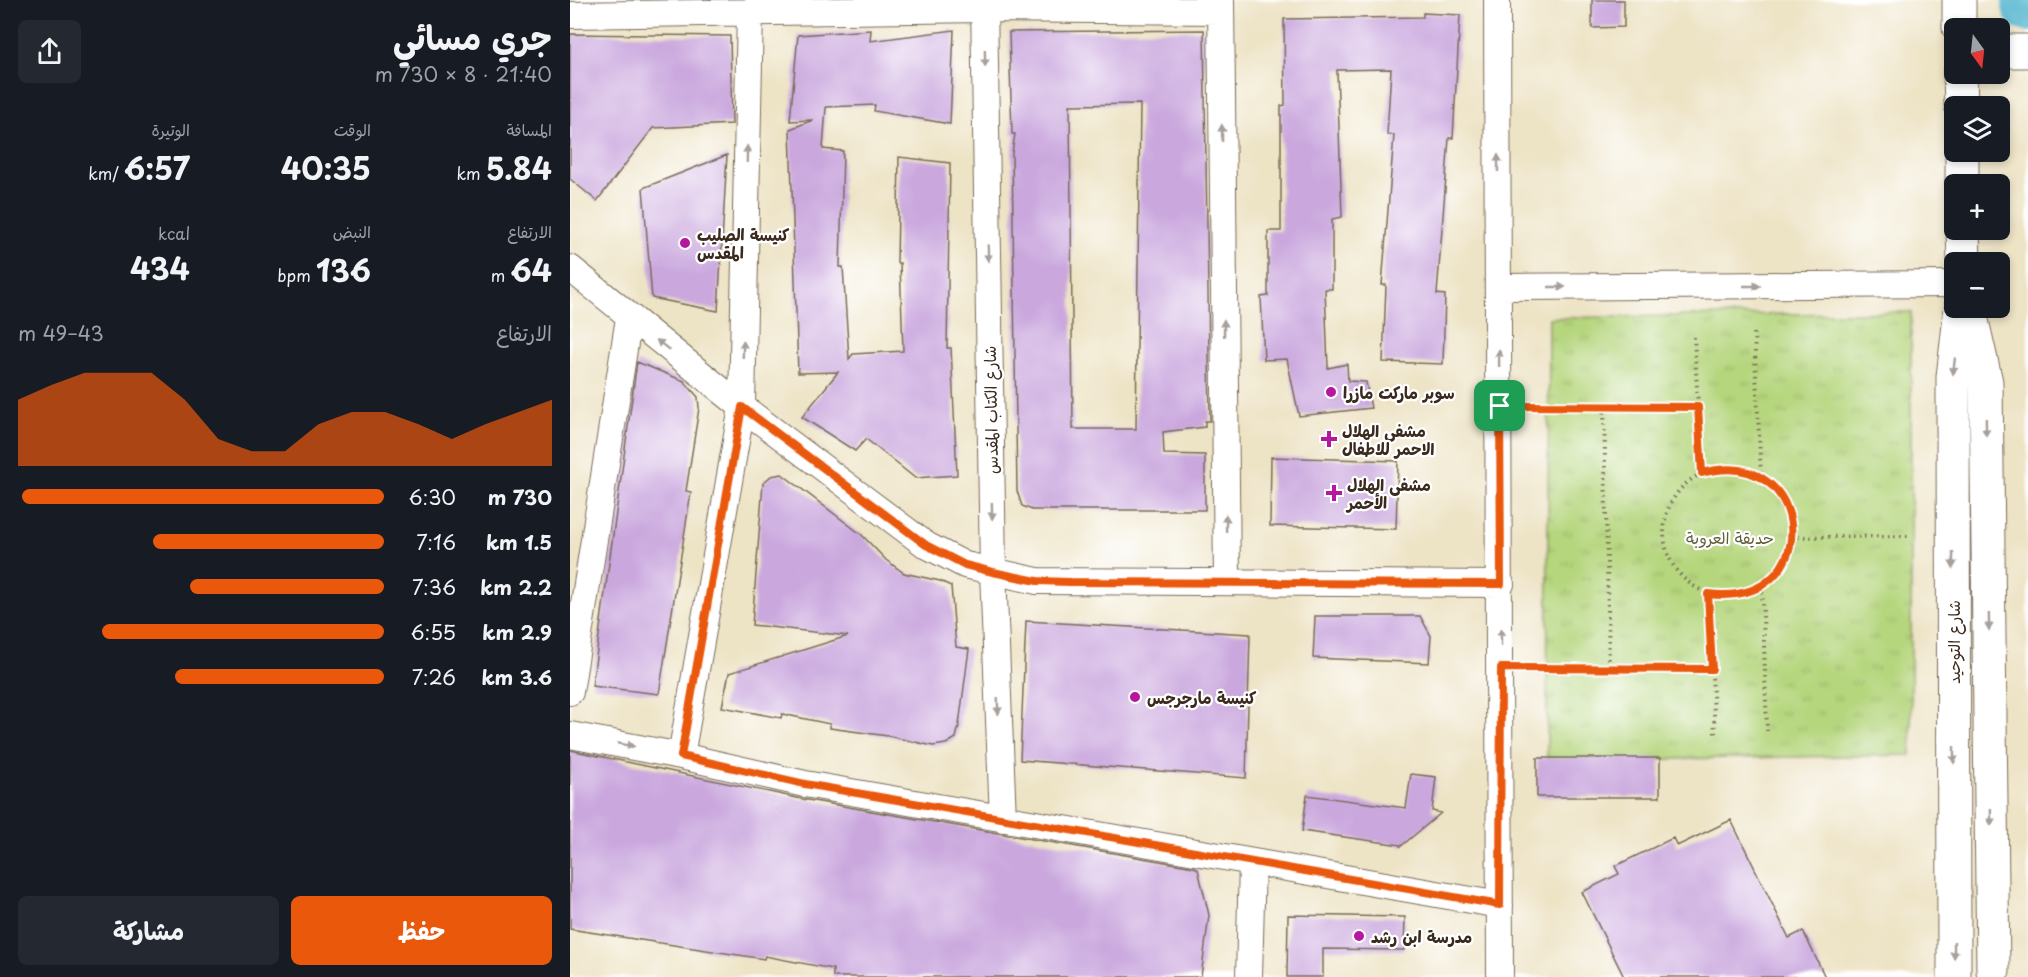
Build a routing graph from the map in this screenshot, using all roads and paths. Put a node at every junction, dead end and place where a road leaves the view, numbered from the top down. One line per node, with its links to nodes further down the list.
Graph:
1 (1497, 0): 12 (street, one-way to 1)
2 (1959, 0): 7 (main road)
3 (984, 4): 4 (street); 5 (street); 26 (street, شارع الكتاب المقدس, one-way to 26)
4 (1221, 5): 27 (street, one-way to 4)
5 (750, 11): 6 (street); 20 (street, one-way to 5)
6 (570, 15)
7 (1959, 18)
8 (2010, 51): 9 (main road)
9 (2028, 51)
10 (570, 268): 13 (street)
11 (1944, 284): 12 (street, one-way to 11)
12 (1498, 287): 18 (street, one-way to 12)
13 (629, 318): 20 (street, one-way to 13); 34 (street)
14 (1960, 318): 45 (main road, شارع التوحيد, one-way to 45)
15 (1972, 318): 42 (main road, one-way to 42)
16 (1754, 333): 23 (path)
17 (1694, 338): 21 (path)
18 (1500, 406): 19 (path); 28 (street)
19 (1604, 406): 21 (path); 32 (path)
20 (742, 407): 26 (street); 38 (street)
21 (1698, 407): 22 (path)
22 (1702, 473): 23 (path); 30 (path)
23 (1761, 476): 25 (path)
24 (1911, 536): 25 (path)
25 (1792, 537): 29 (path)
26 (993, 572): 27 (street); 39 (street, شارع الكتاب المقدس, one-way to 39)
27 (1227, 581): 28 (street)
28 (1501, 584): 31 (street, one-way to 28)
29 (1762, 586): 30 (path); 35 (path)
30 (1708, 594): 33 (path)
31 (1501, 668): 32 (path); 41 (street)
32 (1610, 668): 33 (path)
33 (1712, 669): 36 (path)
34 (570, 692)
35 (1767, 732)
36 (1714, 734)
37 (570, 735): 38 (street, one-way to 38)
38 (681, 756): 39 (street)
39 (1003, 819): 40 (street)
40 (1252, 863): 41 (street); 43 (street)
41 (1500, 905): 44 (street)
42 (1993, 970)
43 (1249, 977)
44 (1500, 977)
45 (1954, 977)

